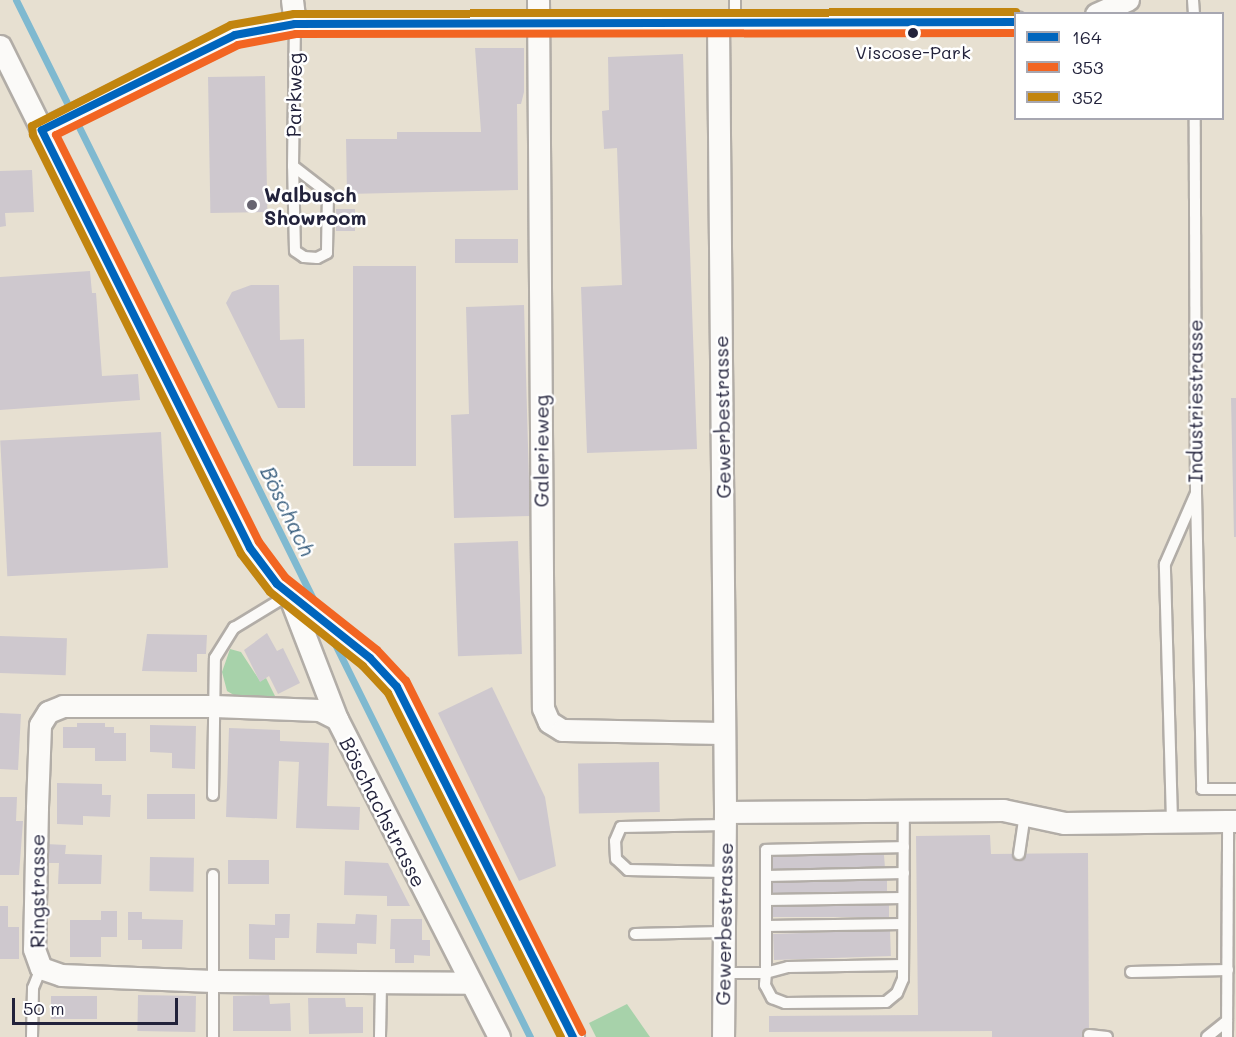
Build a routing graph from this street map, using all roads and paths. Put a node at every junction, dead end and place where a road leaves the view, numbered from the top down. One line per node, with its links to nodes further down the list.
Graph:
1 (292, 0): 9 (street)
2 (538, 0): 8 (street, Galerieweg)
3 (735, 0): 6 (lane)
4 (1128, 0): 5 (street)
5 (1101, 12)
6 (726, 22): 7 (street); 8 (street); 18 (street, Gewerbestrasse)
7 (1014, 22)
8 (537, 23): 9 (street); 18 (street, Galerieweg)
9 (295, 24): 12 (street); 13 (lane, Parkweg)
10 (0, 46): 12 (street, Böschachstrasse)
11 (1195, 120): 14 (lane, Industriestrasse)
12 (42, 130): 15 (street, Böschachstrasse)
13 (293, 166): 13 (lane, Parkweg)
14 (1196, 493): 19 (lane); 24 (lane, Industriestrasse)
15 (289, 596): 16 (lane); 17 (street, Böschachstrasse); 53 (street, Böschachstrasse)
16 (214, 706): 17 (street, Ringstrasse); 20 (lane); 39 (street, Ringstrasse)
17 (337, 719): 45 (street, Böschachstrasse)
18 (724, 733): 23 (street, Gewerbestrasse)
19 (1236, 789)
20 (213, 795)
21 (904, 810): 22 (street); 23 (street); 26 (lane)
22 (1025, 814): 24 (street); 27 (lane)
23 (725, 818): 28 (street, Gewerbestrasse); 28 (lane)
24 (1172, 821): 25 (street)
25 (1232, 821): 40 (lane)
26 (904, 847): 29 (lane); 31 (lane)
27 (1019, 854)
28 (724, 872): 36 (street, Gewerbestrasse)
29 (904, 873): 31 (lane); 32 (lane)
30 (213, 875): 44 (lane)
31 (765, 876): 33 (lane)
32 (903, 898): 33 (lane); 34 (lane)
33 (765, 900): 35 (lane)
34 (903, 924): 35 (lane); 38 (lane)
35 (765, 926): 43 (lane)
36 (723, 932): 37 (lane); 42 (street, Gewerbestrasse)
37 (635, 934)
38 (903, 965): 43 (lane); 43 (lane)
39 (41, 968): 44 (street, Ringstrasse); 49 (lane)
40 (1227, 970): 41 (lane); 47 (lane)
41 (1131, 972)
42 (723, 973): 43 (lane); 54 (street, Gewerbestrasse)
43 (766, 974)
44 (213, 981): 46 (street, Ringstrasse); 50 (lane)
45 (471, 983): 46 (street, Ringstrasse); 52 (street, Böschachstrasse)
46 (381, 984): 51 (lane)
47 (1227, 1021): 56 (lane); 57 (lane)
48 (1089, 1035): 55 (lane)
49 (32, 1037)
50 (213, 1037)
51 (380, 1037)
52 (499, 1037)
53 (573, 1037)
54 (723, 1037)
55 (1107, 1037)
56 (1207, 1037)
57 (1227, 1037)

